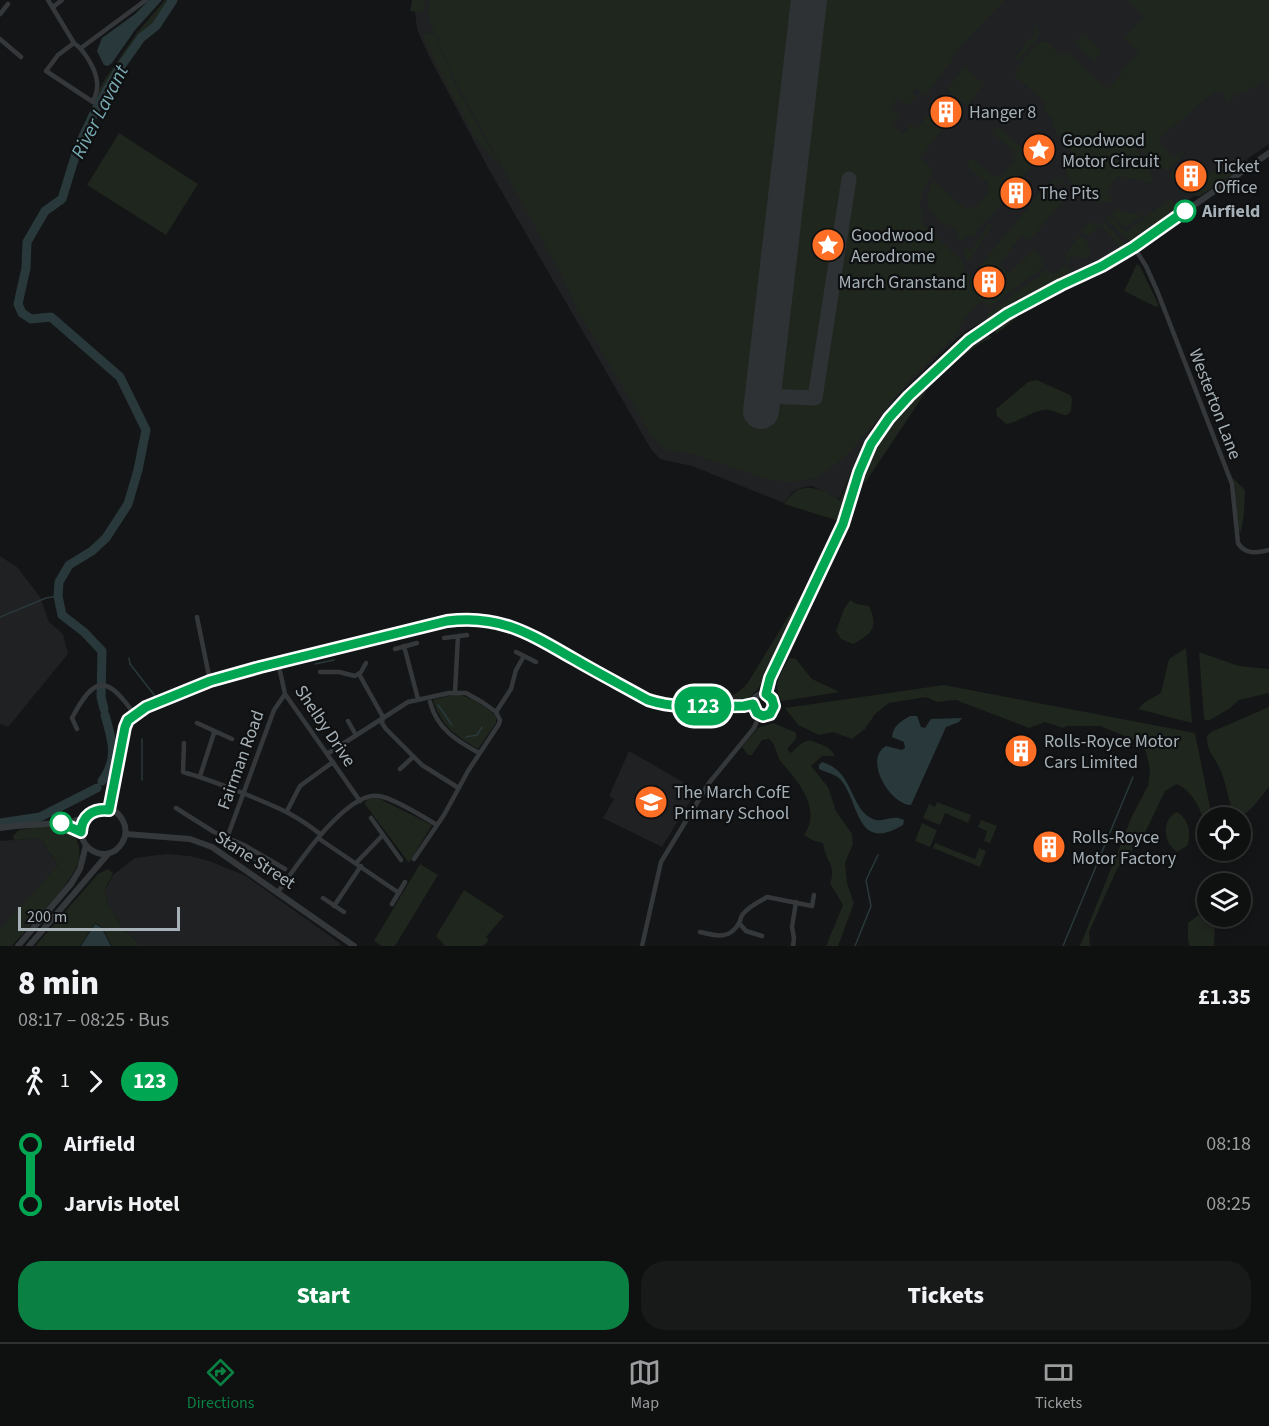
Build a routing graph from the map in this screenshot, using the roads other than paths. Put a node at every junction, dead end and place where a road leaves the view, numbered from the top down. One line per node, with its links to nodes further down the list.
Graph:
1 (48, 0): 5 (street)
2 (62, 0): 5 (street)
3 (146, 0): 9 (street)
4 (8, 4): 6 (street)
5 (53, 7): 8 (street)
6 (0, 14)
7 (0, 39): 10 (street)
8 (74, 43): 9 (street); 9 (street)
9 (81, 48)
10 (21, 57)
11 (1269, 153): 12 (street)
12 (1134, 247): 13 (street, Westerton Lane); 31 (street)
13 (1269, 550)
14 (197, 617): 28 (street)
15 (467, 635): 16 (street)
16 (458, 636): 17 (street); 29 (street)
17 (444, 638)
18 (417, 643): 19 (street)
19 (404, 646): 20 (street); 32 (street)
20 (395, 649)
21 (516, 652): 22 (street)
22 (524, 656): 24 (street); 35 (street)
23 (278, 662): 28 (street); 30 (street, Shelby Drive); 34 (street)
24 (536, 662)
25 (366, 663): 27 (street)
26 (320, 672): 27 (street)
27 (359, 674): 38 (street)
28 (210, 681): 37 (street)
29 (455, 692): 32 (street); 35 (street)
30 (285, 694): 49 (street, Shelby Drive); 55 (street, Fairman Road)
31 (766, 694): 34 (street); 36 (street)
32 (418, 699): 38 (street)
33 (430, 702): 48 (street)
34 (753, 704): 36 (street)
35 (496, 712): 48 (street)
36 (757, 713): 91 (street)
37 (134, 714): 40 (street); 58 (street)
38 (383, 717): 45 (street); 50 (street)
39 (64, 720): 40 (street)
40 (72, 721): 43 (street)
41 (348, 721): 45 (street)
42 (197, 723): 44 (street)
43 (77, 729)
44 (214, 733): 46 (street); 53 (street)
45 (356, 735): 49 (street)
46 (232, 739)
47 (184, 743): 53 (street)
48 (479, 753): 54 (street)
49 (327, 754): 51 (street, Shelby Drive)
50 (413, 757): 52 (street); 54 (street)
51 (333, 762): 56 (street, Shelby Drive); 59 (street)
52 (400, 769)
53 (200, 776): 55 (street)
54 (457, 787): 63 (street)
55 (244, 794): 59 (street); 69 (street, Fairman Road)
56 (360, 801): 63 (street); 67 (street)
57 (176, 808): 69 (street, Fairman Road)
58 (109, 810): 60 (street); 66 (street)
59 (287, 811): 67 (street)
60 (87, 816): 62 (street); 65 (street)
61 (371, 818): 68 (street)
62 (61, 823): 64 (street); 65 (street)
63 (437, 825): 72 (street)
64 (0, 828)
65 (81, 832): 70 (street)
66 (126, 834): 71 (street); 77 (street, Stane Street)
67 (319, 836): 74 (street); 77 (street)
68 (382, 836): 73 (street); 74 (street)
69 (227, 838): 75 (street, Fairman Road)
70 (86, 845): 71 (street); 88 (street)
71 (108, 853): 89 (street)
72 (414, 859)
73 (401, 860)
74 (359, 865): 78 (street); 83 (street)
75 (285, 869)
76 (405, 882): 78 (street)
77 (278, 892): 90 (street, Stane Street)
78 (399, 893): 82 (street)
79 (814, 895): 81 (street)
80 (323, 898): 83 (street)
81 (796, 902): 85 (street); 92 (street)
82 (392, 904)
83 (334, 906): 84 (street)
84 (344, 912)
85 (739, 923): 86 (street); 87 (street)
86 (700, 932)
87 (762, 936)
88 (18, 946)
89 (29, 946)
90 (354, 946)
91 (642, 946)
92 (793, 946)

